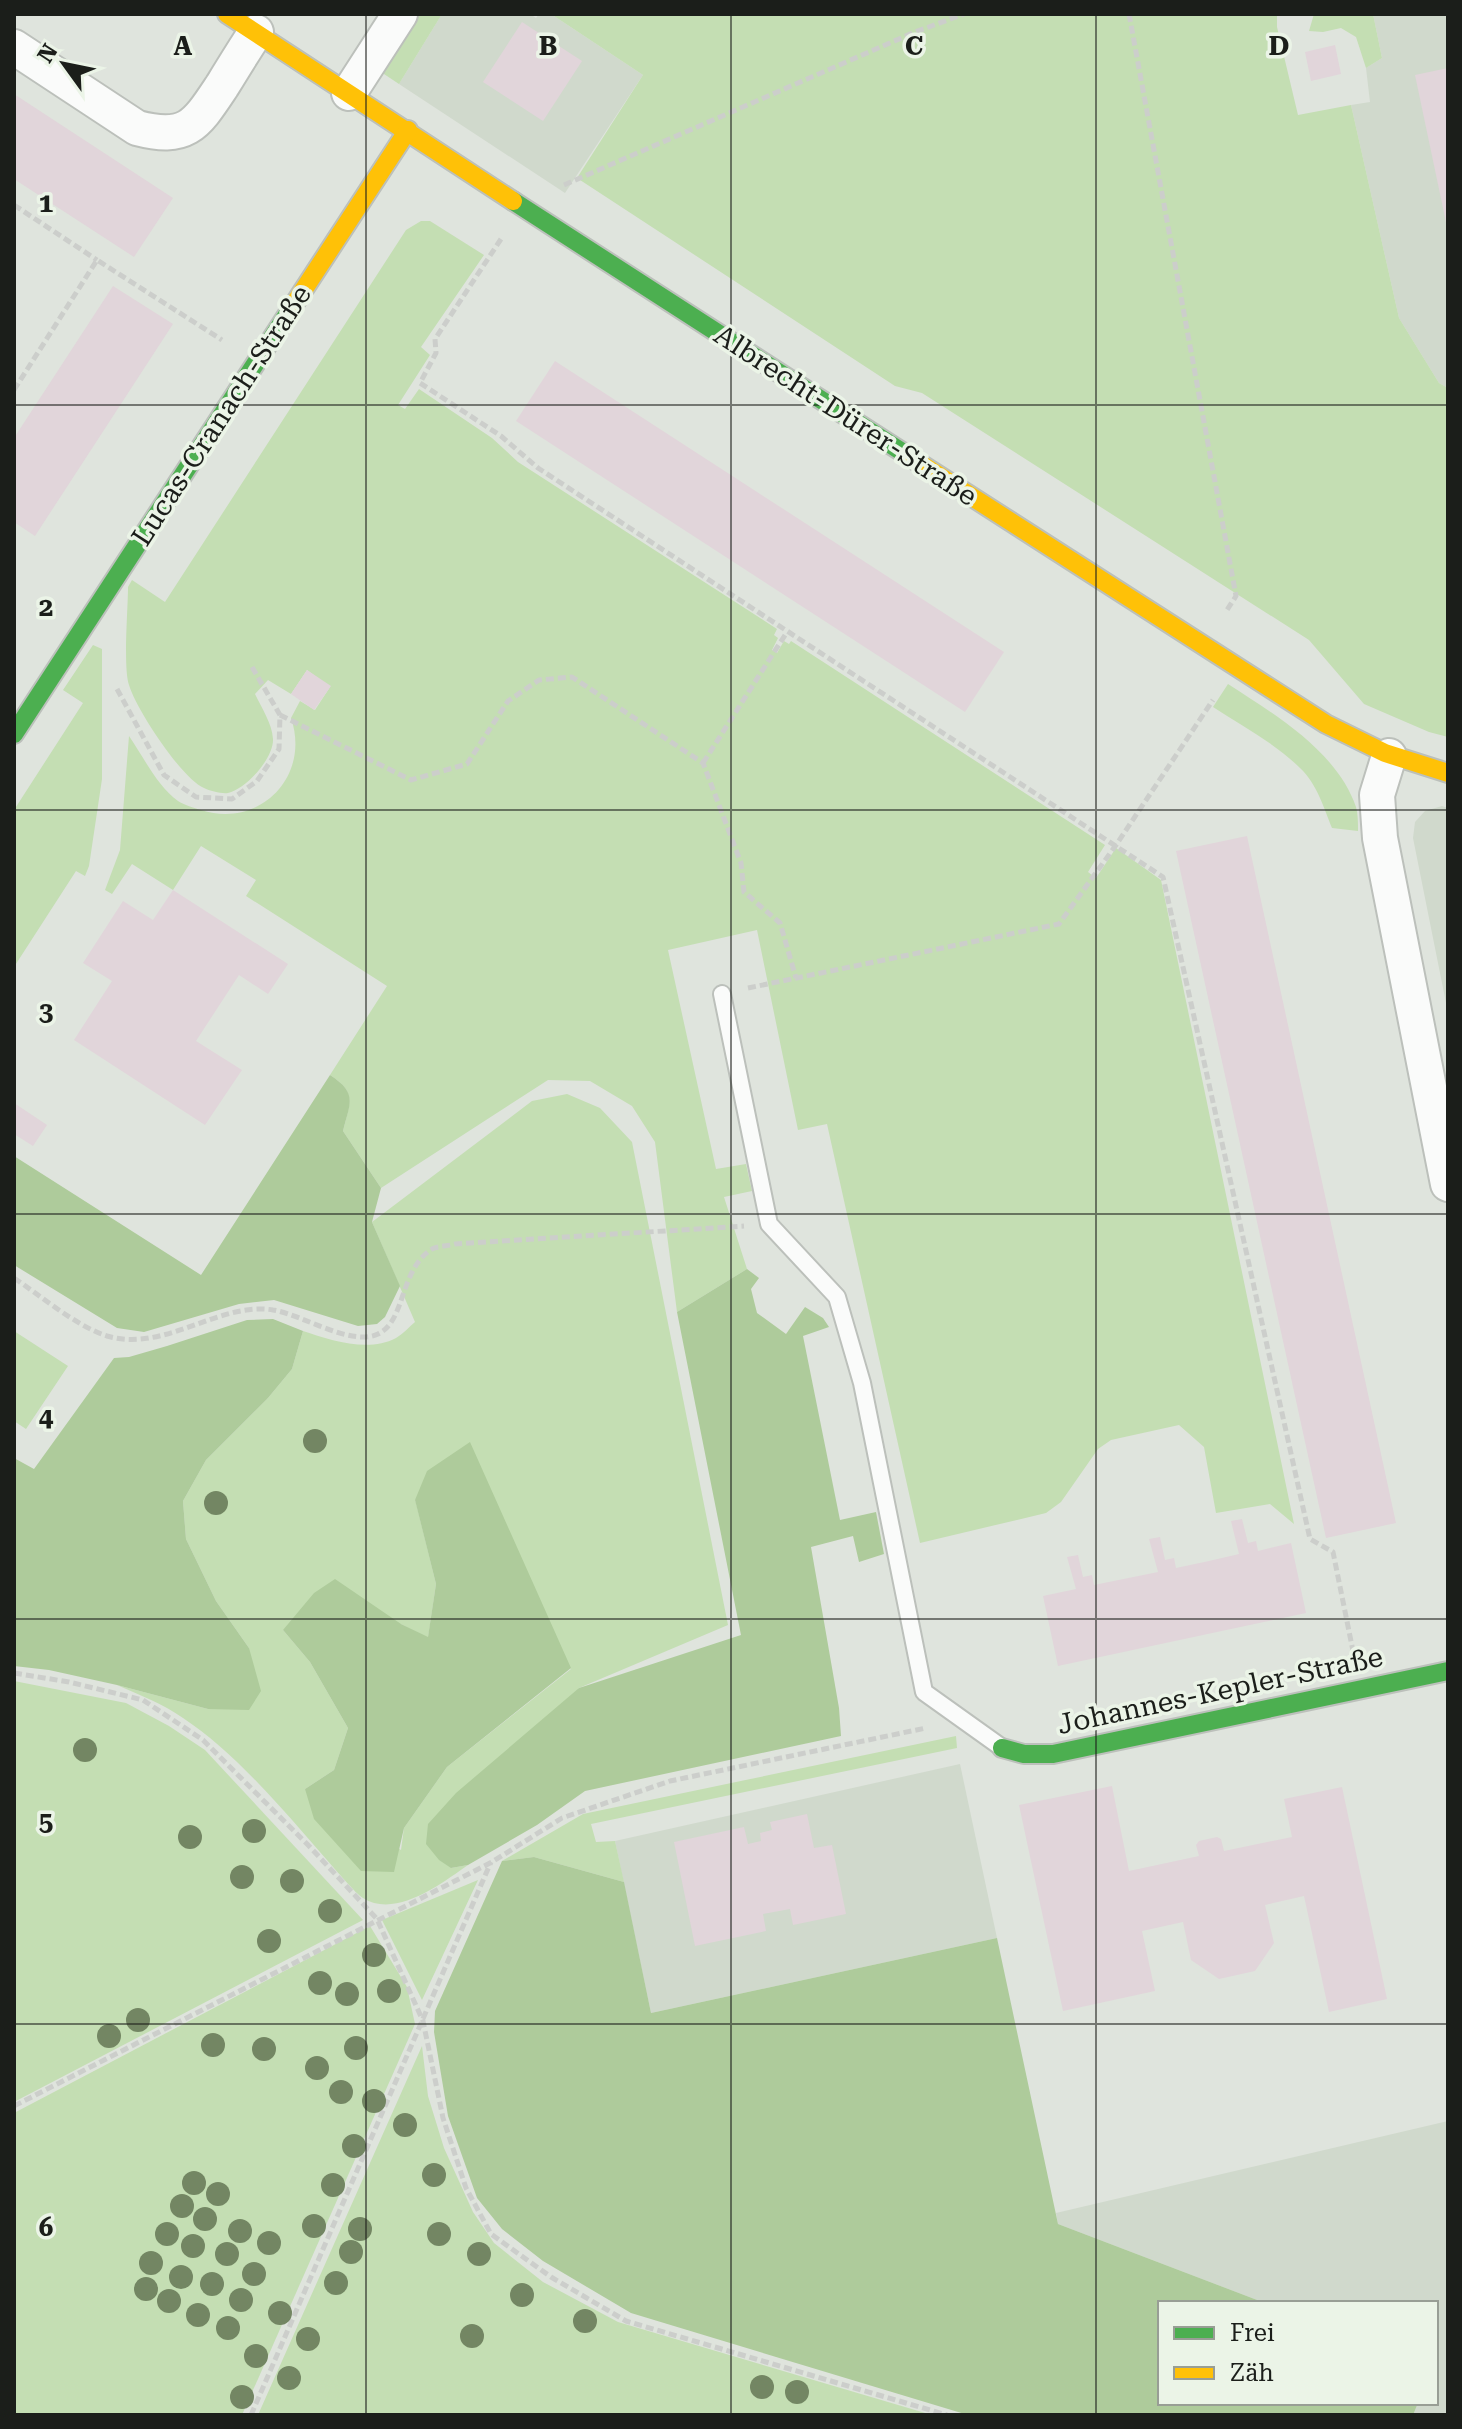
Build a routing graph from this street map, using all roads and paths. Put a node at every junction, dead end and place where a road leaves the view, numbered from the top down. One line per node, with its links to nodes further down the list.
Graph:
1 (227, 14): 5 (street, Albrecht-Dürer-Straße)
2 (400, 14): 7 (street)
3 (964, 14): 10 (path)
4 (1129, 14): 15 (path)
5 (256, 32): 6 (street); 7 (street, Albrecht-Dürer-Straße)
6 (14, 47)
7 (349, 93): 8 (street, Albrecht-Dürer-Straße)
8 (408, 130): 10 (street, Albrecht-Dürer-Straße); 12 (street, Lucas-Cranach-Straße)
9 (14, 205): 11 (path)
10 (522, 207): 14 (path); 15 (street, Albrecht-Dürer-Straße)
11 (97, 260): 12 (path); 13 (path)
12 (256, 362): 19 (street, Lucas-Cranach-Straße)
13 (14, 390)
14 (787, 632): 23 (path); 25 (path)
15 (1205, 645): 16 (street, Albrecht-Dürer-Straße)
16 (1236, 666): 22 (street, Albrecht-Dürer-Straße); 25 (path)
17 (252, 667): 20 (path)
18 (117, 689): 20 (path)
19 (25, 694): 21 (street, Lucas-Cranach-Straße)
20 (280, 715): 23 (path)
21 (14, 734)
22 (1389, 756): 24 (street, Albrecht-Dürer-Straße); 28 (street)
23 (703, 763): 26 (path)
24 (1448, 773)
25 (1116, 845): 26 (path); 33 (path)
26 (796, 978): 27 (path)
27 (722, 994): 29 (lane)
28 (1448, 1184)
29 (769, 1224): 30 (path); 34 (lane)
30 (14, 1278)
31 (1448, 1671): 33 (street, Johannes-Kepler-Straße)
32 (14, 1673): 37 (path)
33 (1361, 1690): 35 (street, Johannes-Kepler-Straße)
34 (962, 1721): 35 (lane); 36 (path)
35 (1002, 1748)
36 (492, 1862): 37 (path); 38 (path)
37 (377, 1919): 38 (path); 39 (path)
38 (423, 2021): 40 (path); 41 (path)
39 (14, 2106)
40 (251, 2415)
41 (947, 2415)

